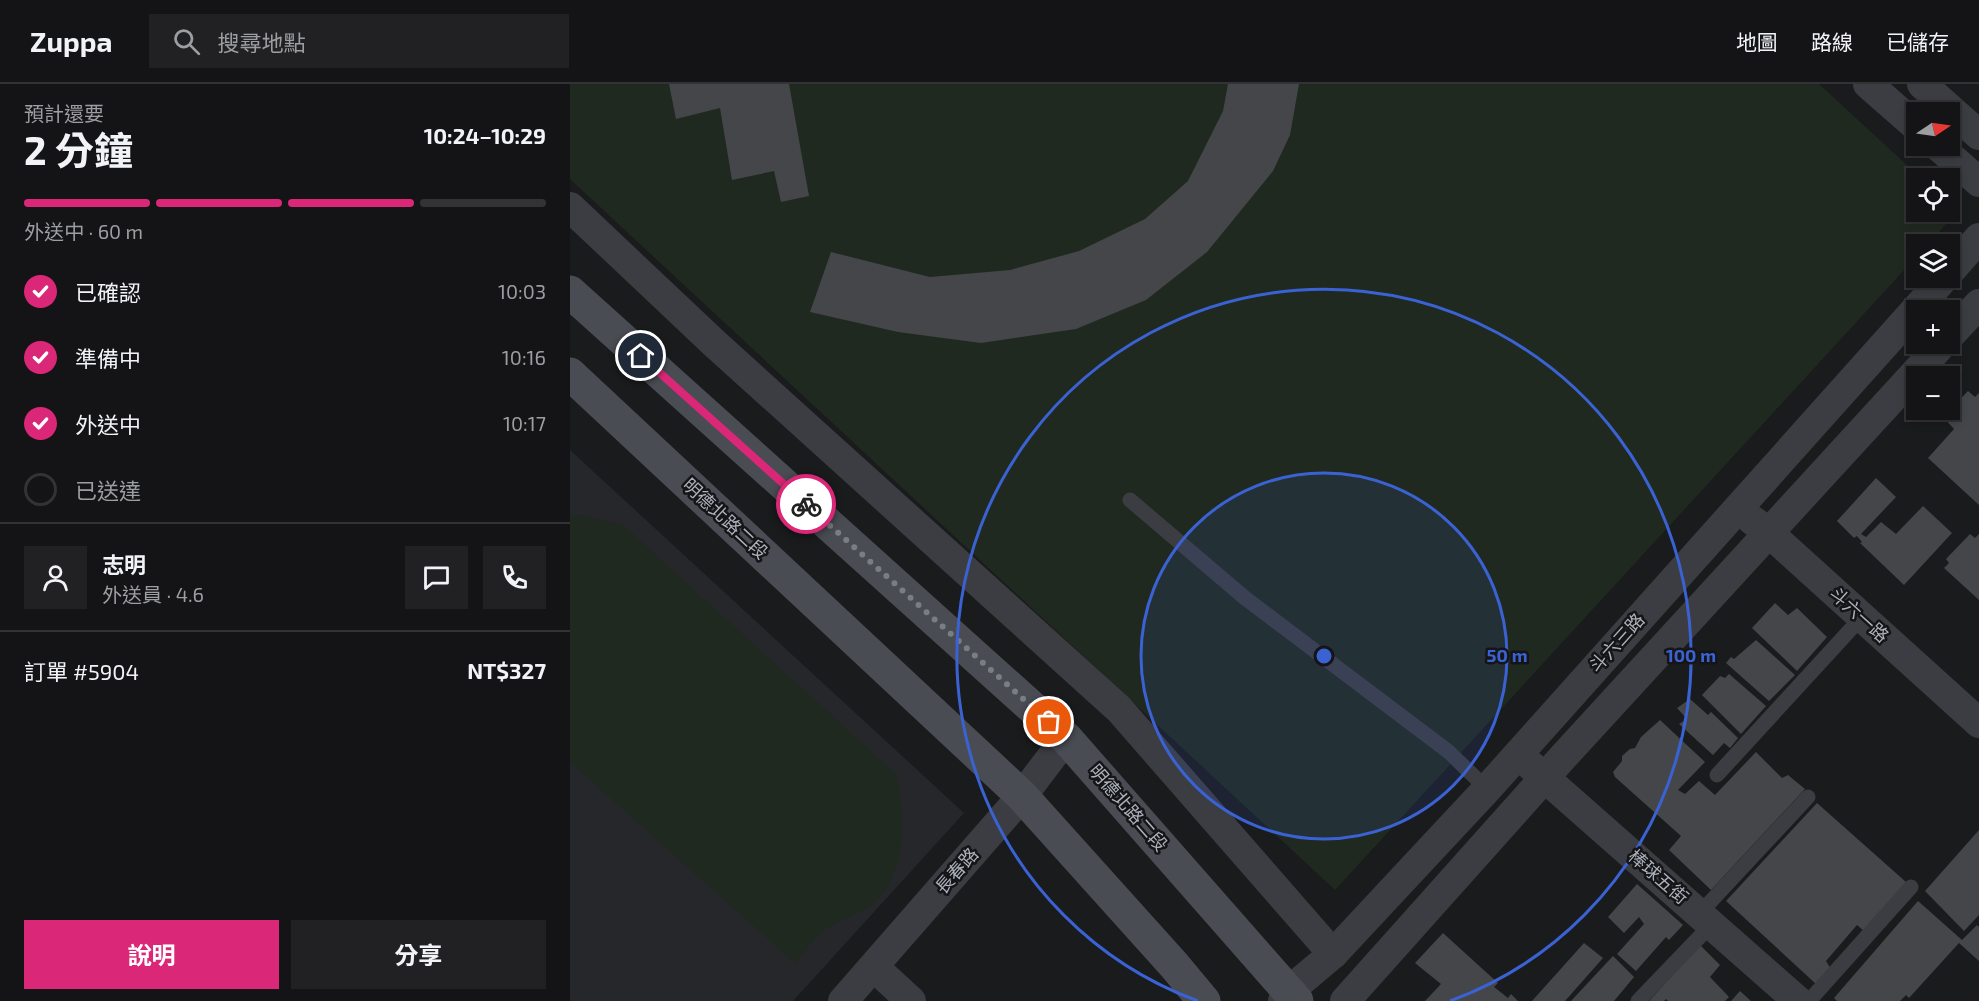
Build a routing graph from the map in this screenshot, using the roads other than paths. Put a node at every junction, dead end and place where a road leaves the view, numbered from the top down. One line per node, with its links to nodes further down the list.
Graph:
1 (1868, 84): 3 (street)
2 (1923, 84): 4 (street)
3 (1906, 117)
4 (1979, 135)
5 (1949, 156): 6 (street)
6 (1979, 182)
7 (570, 207): 30 (street)
8 (1979, 238): 9 (street)
9 (1960, 260)
10 (1935, 288): 17 (street, 斗六三路)
11 (570, 292): 21 (main road, 明德北路二段)
12 (1979, 304): 13 (street)
13 (1960, 324)
14 (1933, 354): 18 (street, 斗六三路)
15 (570, 374): 26 (main road, 明德北路二段)
16 (1130, 500): 25 (lane)
17 (1737, 509): 18 (street, 斗六一路); 22 (street, 斗六三路)
18 (1768, 532): 19 (street, 斗六一路); 24 (street, 斗六三路)
19 (1862, 617): 20 (street, 斗六一路); 23 (lane)
20 (1979, 723)
21 (1066, 738): 26 (street, 長春路); 32 (main road, 明德北路二段)
22 (1517, 755): 24 (street, 棒球五街); 25 (street, 斗六三路)
23 (1717, 775)
24 (1545, 777): 29 (street, 棒球五街); 36 (street, 斗六三路)
25 (1487, 789): 30 (street, 斗六三路)
26 (1022, 796): 31 (street, 長春路); 35 (main road, 明德北路二段)
27 (1808, 797): 29 (lane)
28 (1911, 887): 39 (lane)
29 (1705, 919): 37 (lane); 38 (street, 棒球五街)
30 (1333, 954): 32 (street, 斗六三路)
31 (874, 967): 33 (street, 長春路); 34 (street)
32 (1290, 997)
33 (843, 1001)
34 (911, 1001)
35 (1204, 1001)
36 (1345, 1001)
37 (1638, 1001)
38 (1798, 1001)
39 (1809, 1001)

